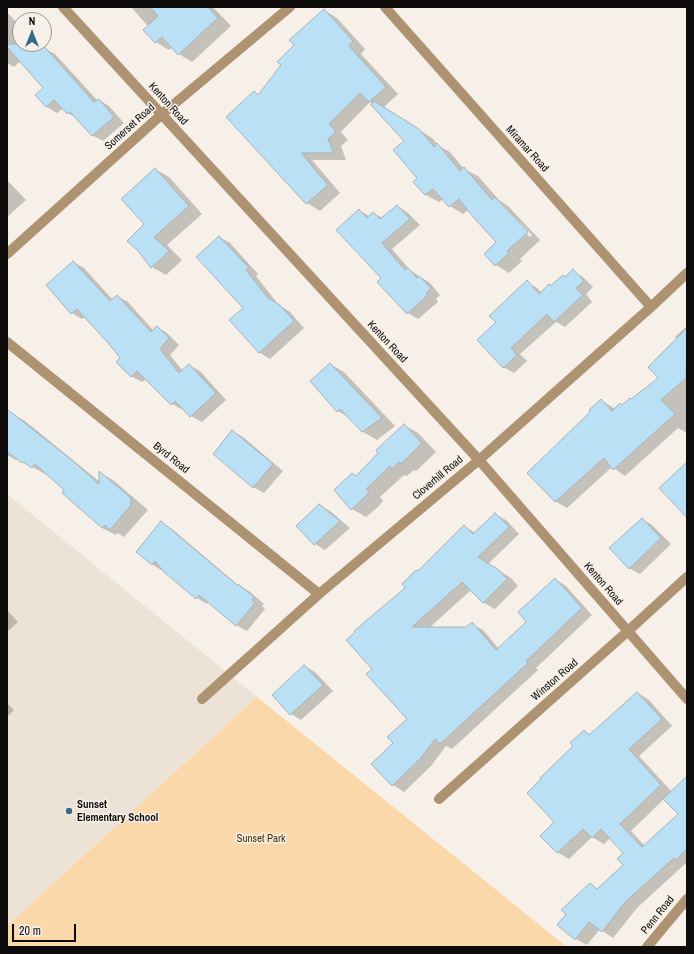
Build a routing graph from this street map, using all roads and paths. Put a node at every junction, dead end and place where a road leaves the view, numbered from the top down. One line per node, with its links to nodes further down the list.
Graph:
1 (63, 7): 4 (street, Kenton Road)
2 (290, 7): 4 (street, Somerset Road)
3 (385, 7): 7 (street, Miramar Road)
4 (161, 115): 5 (street, Somerset Road); 9 (street, Kenton Road)
5 (7, 254)
6 (687, 273): 7 (street, Cloverhill Road)
7 (651, 307): 9 (street, Cloverhill Road)
8 (7, 342): 11 (street, Byrd Road)
9 (478, 460): 11 (street, Cloverhill Road); 12 (street, Kenton Road)
10 (687, 577): 12 (street, Winston Road)
11 (319, 594): 13 (street, Cloverhill Road)
12 (628, 631): 14 (street, Kenton Road); 15 (street, Winston Road)
13 (202, 698)
14 (687, 699)
15 (439, 799)
16 (687, 899): 17 (street, Penn Road)
17 (647, 947)

